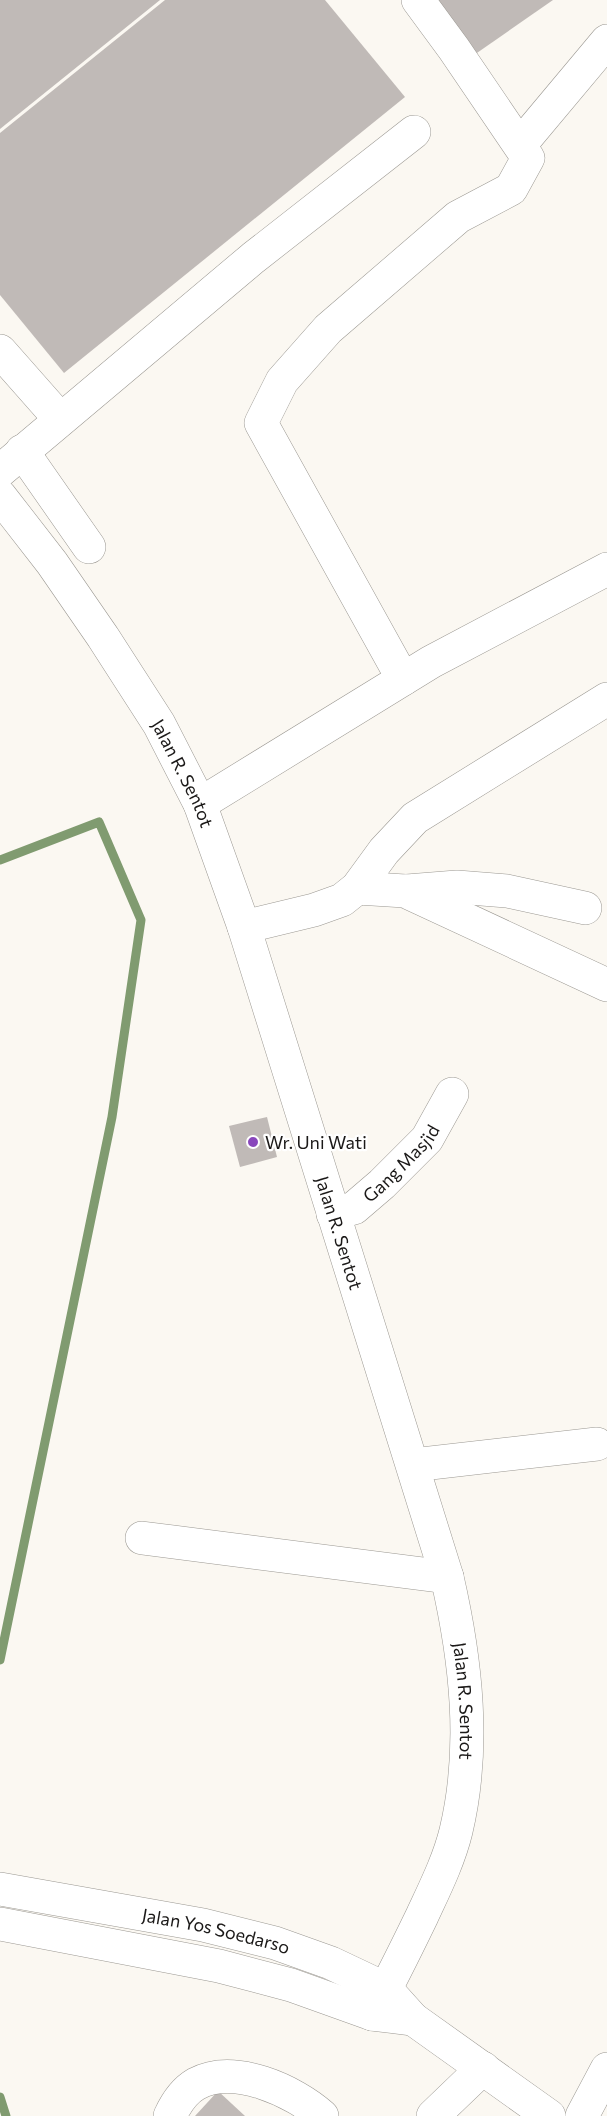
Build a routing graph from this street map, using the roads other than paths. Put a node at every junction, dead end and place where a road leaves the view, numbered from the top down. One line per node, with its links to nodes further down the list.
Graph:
1 (418, 0): 4 (main road)
2 (607, 41): 4 (main road)
3 (414, 132): 6 (main road)
4 (520, 145): 11 (main road)
5 (0, 351): 6 (main road)
6 (60, 419): 7 (main road)
7 (11, 461): 9 (main road)
8 (2, 503): 13 (main road, Jalan R. Sentot)
9 (89, 547)
10 (607, 569): 11 (main road)
11 (403, 679): 13 (main road)
12 (607, 699): 14 (main road)
13 (200, 804): 17 (main road, Jalan R. Sentot)
14 (357, 888): 15 (main road); 17 (main road)
15 (405, 891): 16 (main road); 18 (main road)
16 (585, 908)
17 (243, 927): 20 (main road, Jalan R. Sentot)
18 (607, 985)
19 (452, 1094): 20 (main road, Gang Masjid)
20 (333, 1214): 22 (main road, Jalan R. Sentot)
21 (597, 1444): 22 (main road)
22 (413, 1465): 24 (main road, Jalan R. Sentot)
23 (142, 1538): 24 (main road)
24 (447, 1577): 27 (main road, Jalan R. Sentot)
25 (0, 1889): 27 (main road, Jalan Yos Soedarso)
26 (0, 1924): 27 (main road, Jalan Yos Soedarso)
27 (379, 2001): 28 (main road, Jalan Yos Soedarso)
28 (483, 2068): 32 (main road); 33 (main road, Jalan Yos Soedarso)
29 (607, 2069): 34 (main road)
30 (170, 2116): 31 (main road)
31 (322, 2116)
32 (433, 2116)
33 (549, 2116)
34 (582, 2116)

